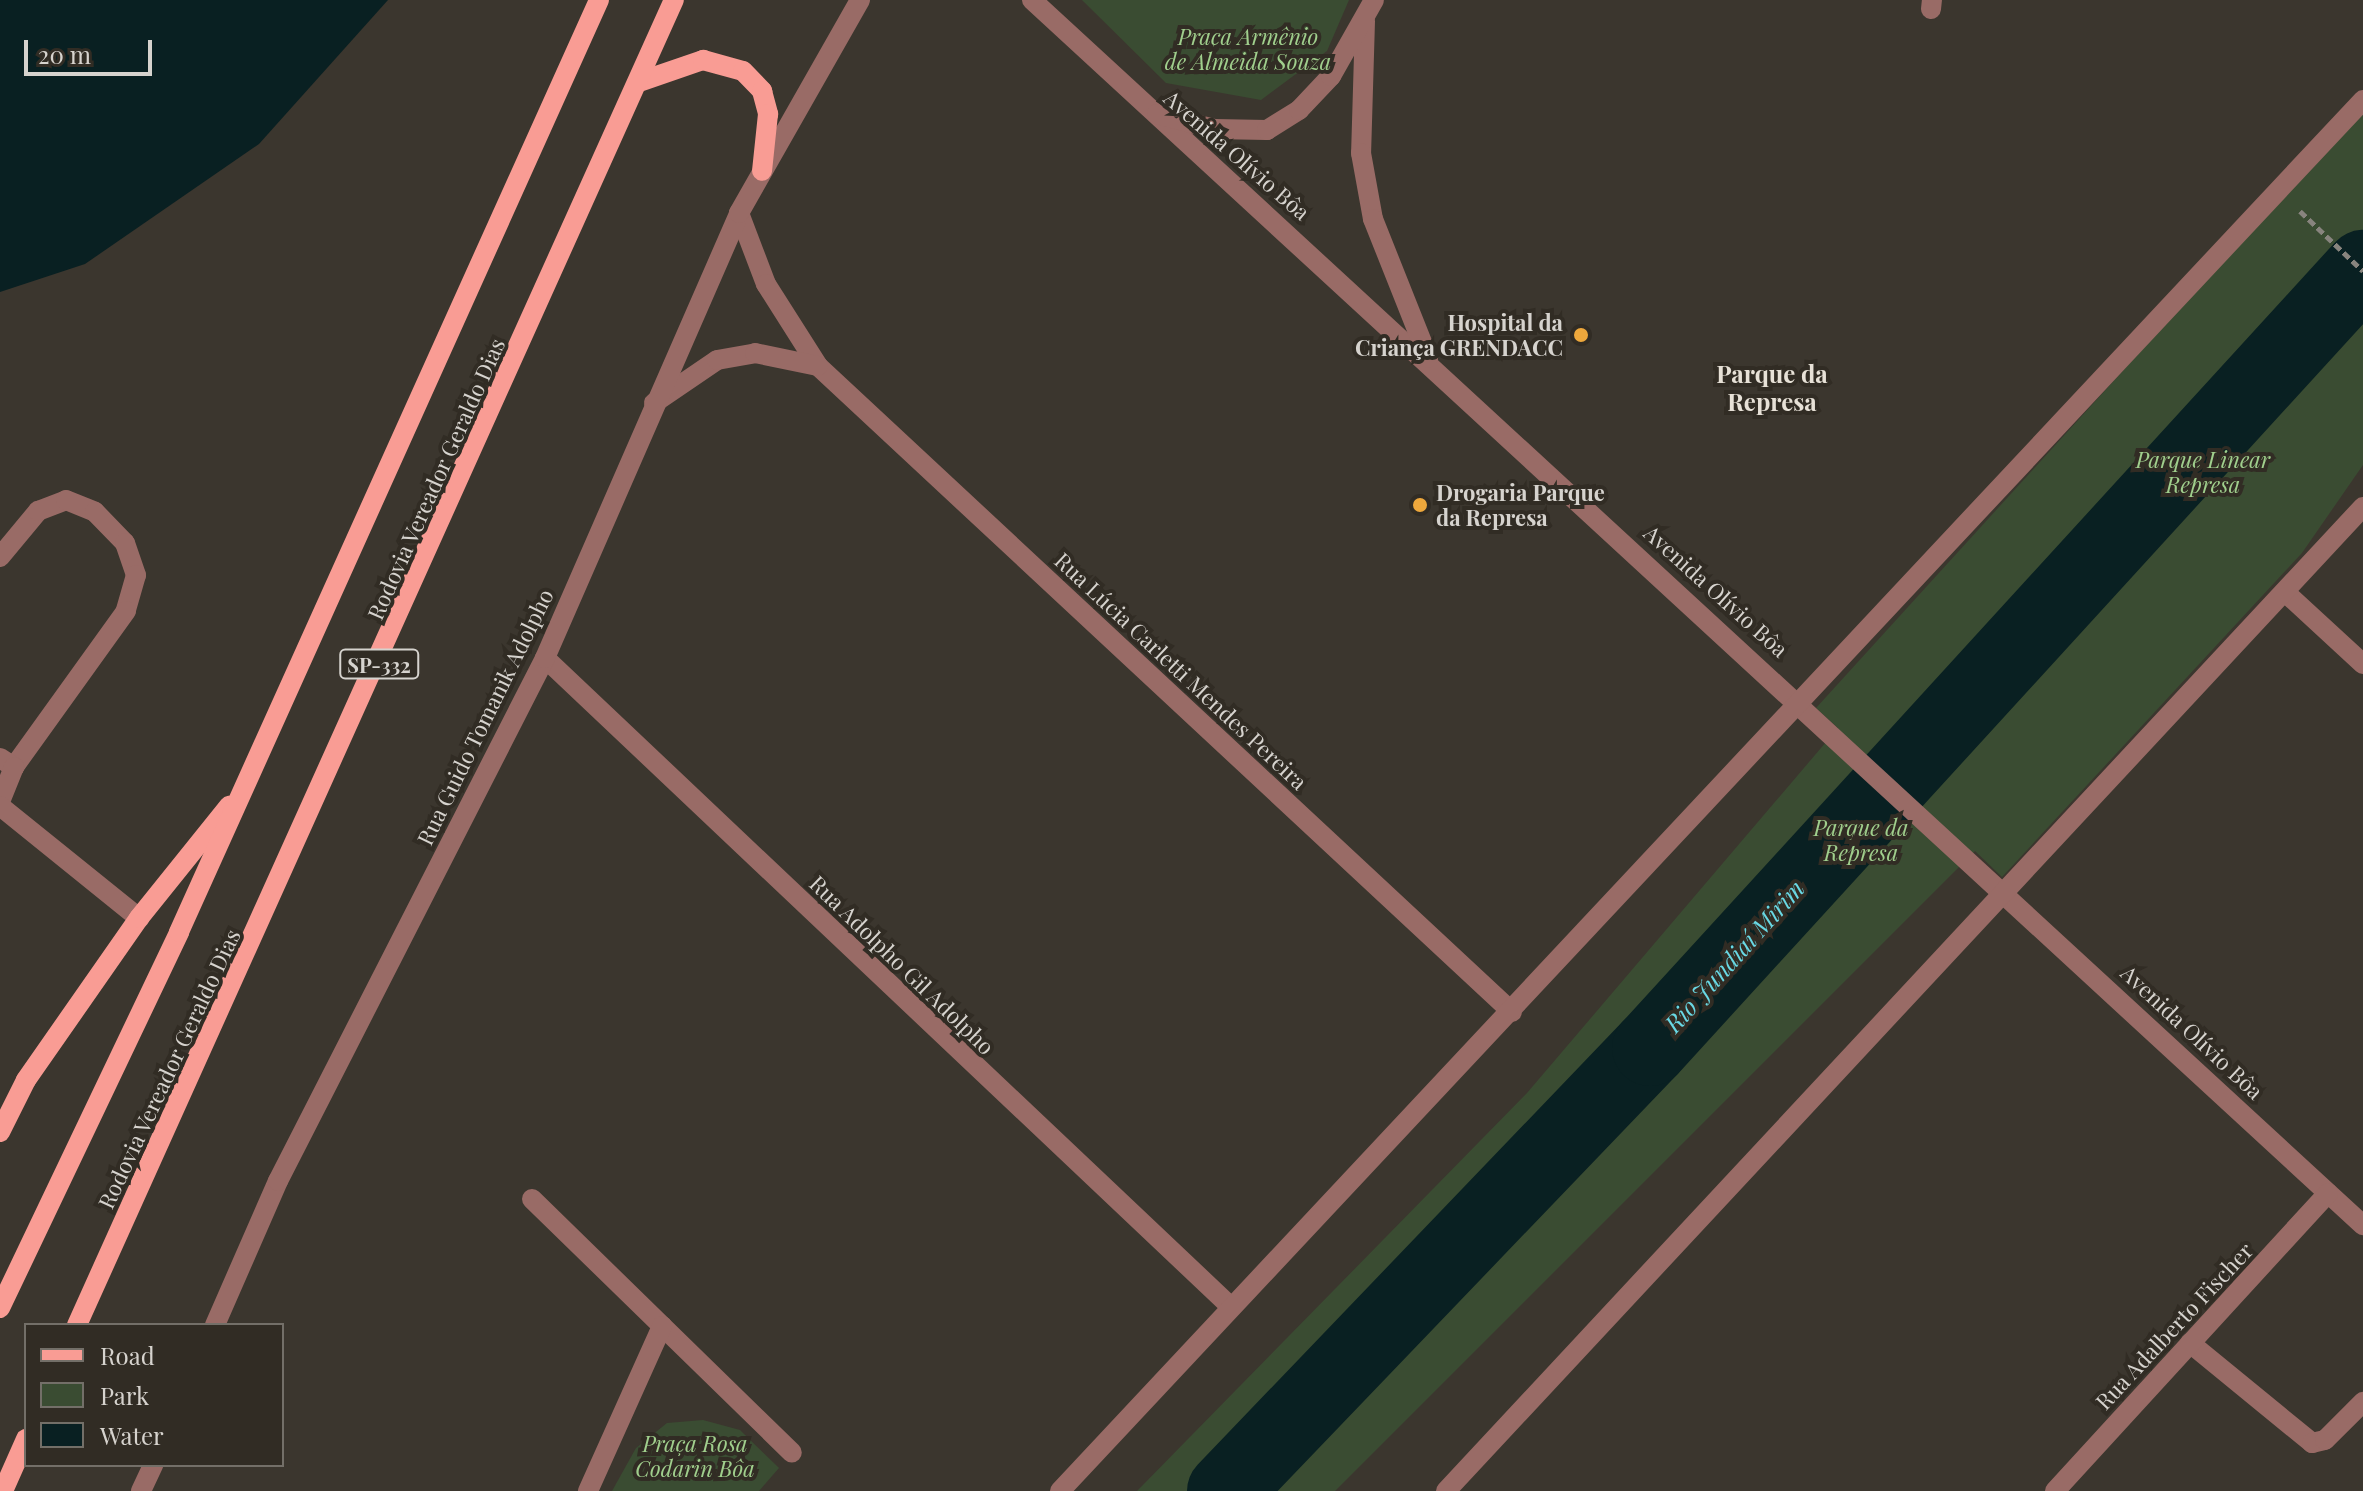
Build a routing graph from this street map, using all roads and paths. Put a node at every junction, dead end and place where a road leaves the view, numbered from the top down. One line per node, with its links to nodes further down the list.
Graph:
1 (599, 0): 24 (main road, SP-332)
2 (674, 0): 7 (main road, Rodovia Vereador Geraldo Dias / SP-332)
3 (860, 0): 10 (street, Rua Guido Tomanik Adolpho)
4 (1032, 0): 9 (street, Avenida Olívio Bôa)
5 (1374, 0): 6 (street)
6 (1365, 21): 9 (street); 14 (street)
7 (639, 82): 10 (main road); 35 (main road, Rodovia Vereador Geraldo Dias / SP-332)
8 (2363, 100): 22 (street)
9 (1152, 113): 14 (street, Avenida Olívio Bôa)
10 (762, 171): 11 (street, Rua Guido Tomanik Adolpho)
11 (739, 213): 15 (street, Rua Lúcia Carletti Mendes Pereira); 16 (street, Rua Guido Tomanik Adolpho)
12 (2318, 228): 13 (path)
13 (2363, 271)
14 (1430, 362): 22 (street, Avenida Olívio Bôa)
15 (818, 366): 16 (street); 28 (street, Rua Lúcia Carletti Mendes Pereira)
16 (650, 405): 20 (street, Rua Guido Tomanik Adolpho)
17 (2363, 507): 19 (street)
18 (0, 557): 23 (street)
19 (2285, 592): 21 (street); 26 (street)
20 (545, 658): 33 (street, Rua Adolpho Gil Adolpho); 36 (street, Rua Guido Tomanik Adolpho)
21 (2363, 664)
22 (1802, 703): 26 (street, Avenida Olívio Bôa); 28 (street)
23 (7, 762): 25 (street)
24 (246, 784): 27 (main road); 34 (main road, SP-332)
25 (0, 804): 27 (street)
26 (2005, 890): 30 (street, Avenida Olívio Bôa); 47 (street)
27 (139, 918): 29 (main road)
28 (1512, 1012): 33 (street)
29 (0, 1132)
30 (2328, 1193): 32 (street, Avenida Olívio Bôa); 38 (street, Rua Adalberto Fischer)
31 (532, 1199): 37 (street)
32 (2363, 1225)
33 (1228, 1304): 46 (street)
34 (0, 1308)
35 (78, 1323)
36 (216, 1323)
37 (662, 1326): 41 (street); 45 (street)
38 (2190, 1343): 39 (street); 48 (street, Rua Adalberto Fischer)
39 (2363, 1402)
40 (24, 1444): 43 (main road)
41 (792, 1453)
42 (152, 1467): 44 (street)
43 (3, 1491)
44 (141, 1491)
45 (588, 1491)
46 (1060, 1491)
47 (1446, 1491)
48 (2055, 1491)

